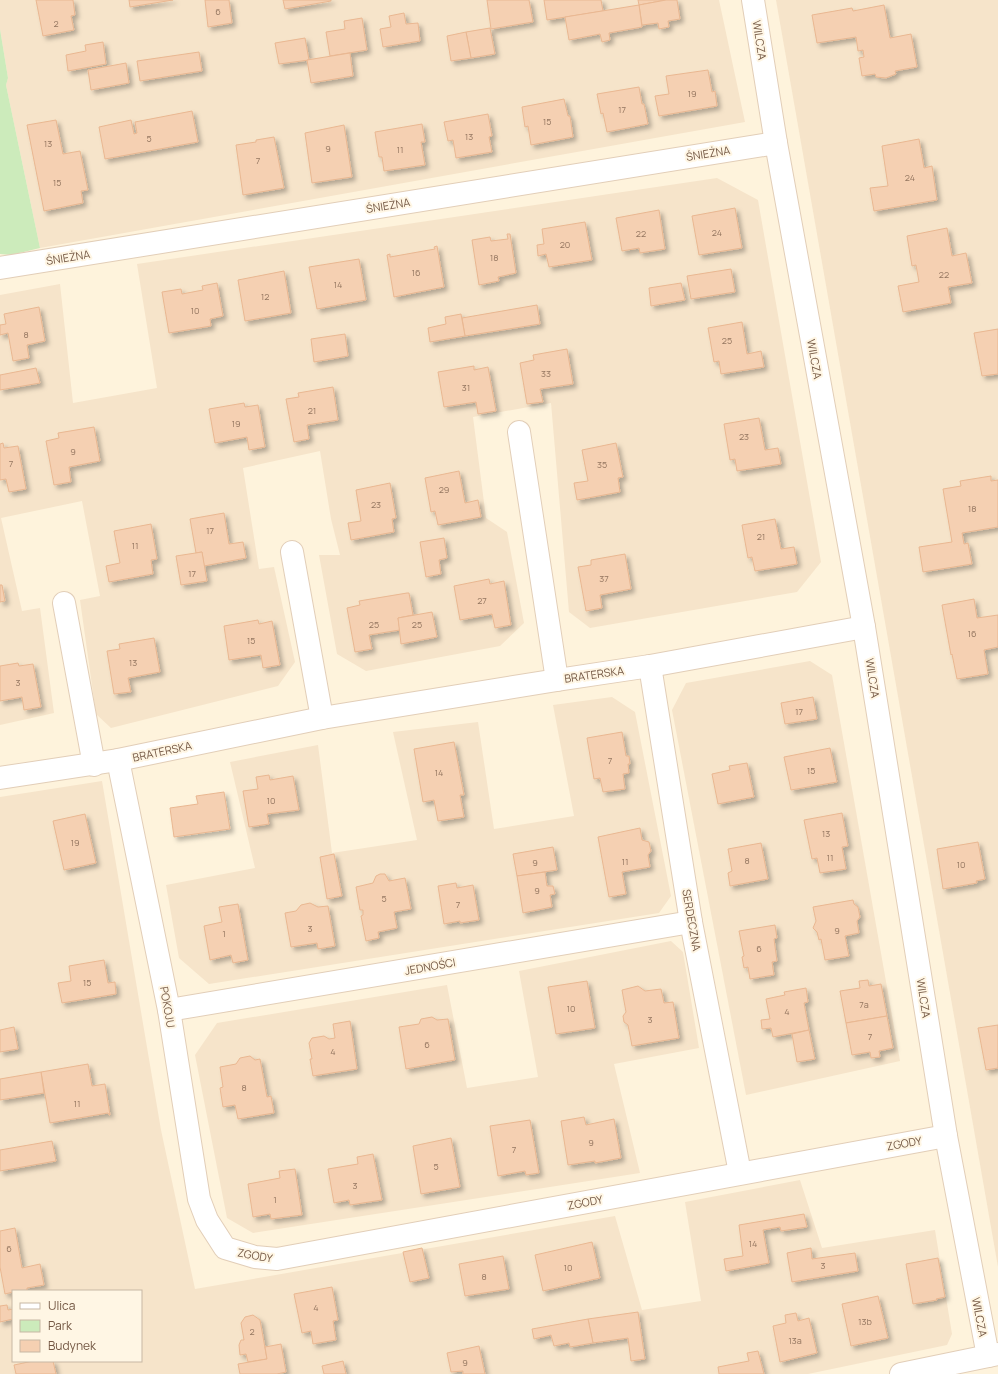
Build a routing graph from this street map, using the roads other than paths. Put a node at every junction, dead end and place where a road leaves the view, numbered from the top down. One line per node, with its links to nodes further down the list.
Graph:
1 (754, 0): 2 (street, WILCZA)
2 (776, 142): 3 (street, ŚNIEŻNA); 7 (street, WILCZA)
3 (0, 268)
4 (519, 432): 9 (street)
5 (292, 552): 10 (street)
6 (64, 603): 12 (street)
7 (864, 627): 8 (street, BRATERSKA); 16 (street, WILCZA)
8 (650, 666): 9 (street, BRATERSKA); 14 (street, SERDECZNA)
9 (557, 680): 10 (street, BRATERSKA)
10 (322, 718): 11 (street, BRATERSKA)
11 (118, 760): 12 (street, BRATERSKA); 15 (street, POKOJU)
12 (94, 765): 13 (street, BRATERSKA)
13 (0, 778)
14 (691, 922): 15 (street, JEDNOŚCI); 17 (street, SERDECZNA)
15 (169, 1010): 18 (street, POKOJU)
16 (946, 1136): 17 (street, ZGODY); 19 (street, WILCZA)
17 (740, 1173): 18 (street, ZGODY)
18 (225, 1248)
19 (993, 1355): 20 (street)
20 (901, 1374)

